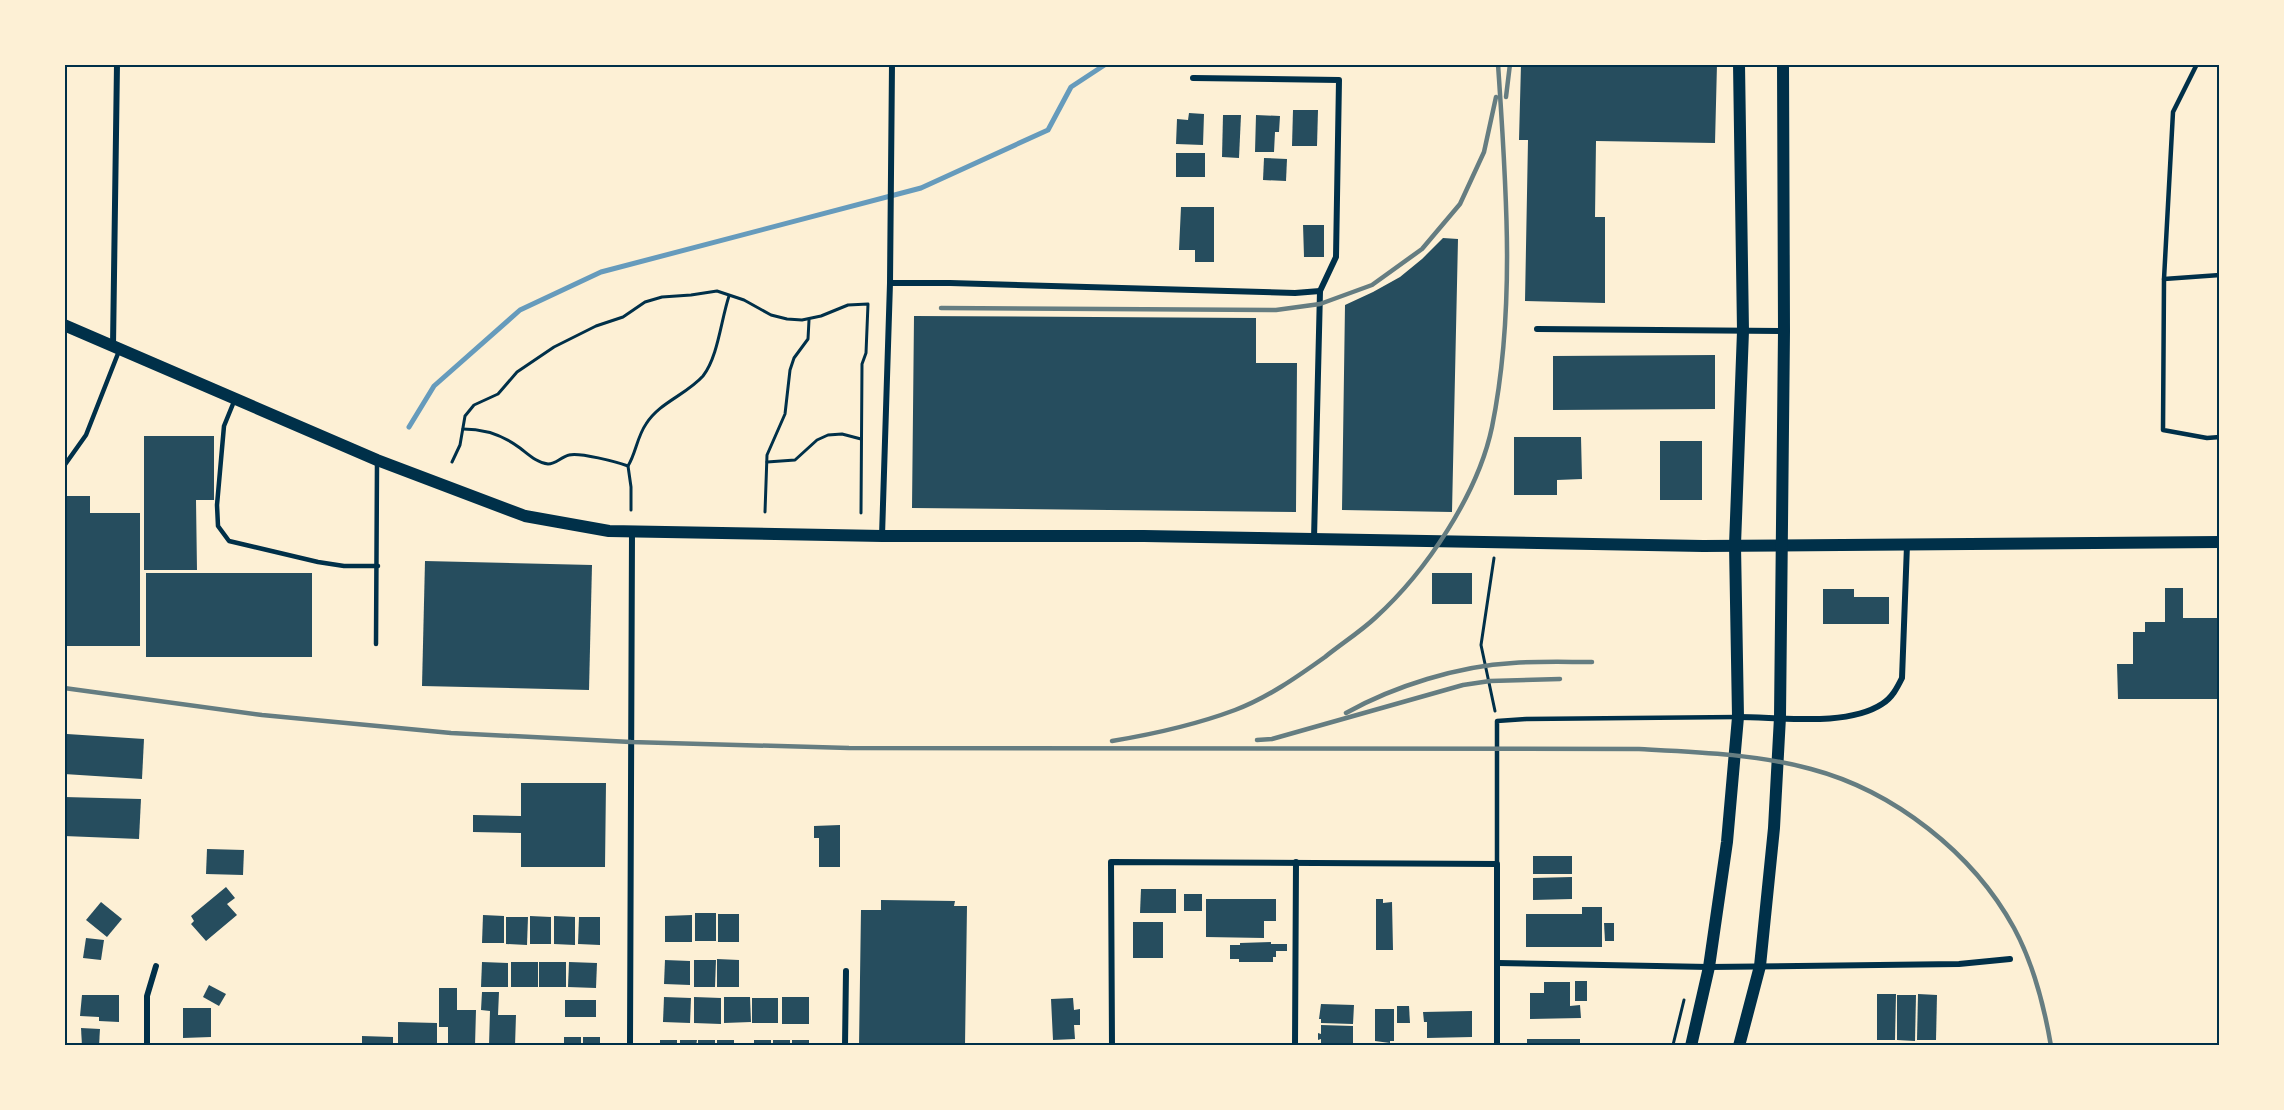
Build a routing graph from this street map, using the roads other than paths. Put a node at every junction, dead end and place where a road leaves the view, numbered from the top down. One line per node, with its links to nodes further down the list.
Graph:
1 (117, 64): 15 (street)
2 (892, 64): 9 (street)
3 (1739, 64): 13 (main road)
4 (1783, 64): 14 (main road)
5 (2197, 64): 8 (lane)
6 (1193, 78): 10 (street)
7 (2220, 275): 8 (lane)
8 (2164, 279): 17 (lane)
9 (890, 283): 10 (street); 21 (street)
10 (1320, 291): 22 (street)
11 (64, 325): 15 (main road)
12 (1537, 329): 13 (street)
13 (1743, 331): 14 (street); 26 (main road)
14 (1784, 331): 24 (main road)
15 (117, 348): 16 (main road); 19 (lane)
16 (235, 399): 18 (main road); 27 (lane)
17 (2220, 437)
18 (377, 460): 20 (main road); 27 (lane)
19 (64, 466)
20 (632, 532): 21 (main road); 40 (street)
21 (882, 536): 22 (main road)
22 (1314, 539): 26 (main road)
23 (2220, 542): 25 (main road)
24 (1780, 545): 25 (main road); 26 (main road); 30 (main road)
25 (1907, 545): 30 (street)
26 (1735, 546): 29 (main road)
27 (378, 566): 28 (lane)
28 (376, 644)
29 (1738, 717): 30 (street); 32 (lane); 37 (main road)
30 (1780, 717): 36 (main road)
31 (1296, 862): 32 (street); 42 (street); 43 (street)
32 (1497, 864): 34 (street)
33 (2010, 959): 36 (street)
34 (1498, 963): 37 (street); 44 (street)
35 (156, 966): 39 (street)
36 (1760, 966): 37 (street); 46 (main road)
37 (1709, 967): 45 (main road)
38 (846, 971): 41 (street)
39 (147, 1046)
40 (630, 1046)
41 (845, 1046)
42 (1112, 1046)
43 (1294, 1046)
44 (1497, 1046)
45 (1691, 1046)
46 (1739, 1046)

